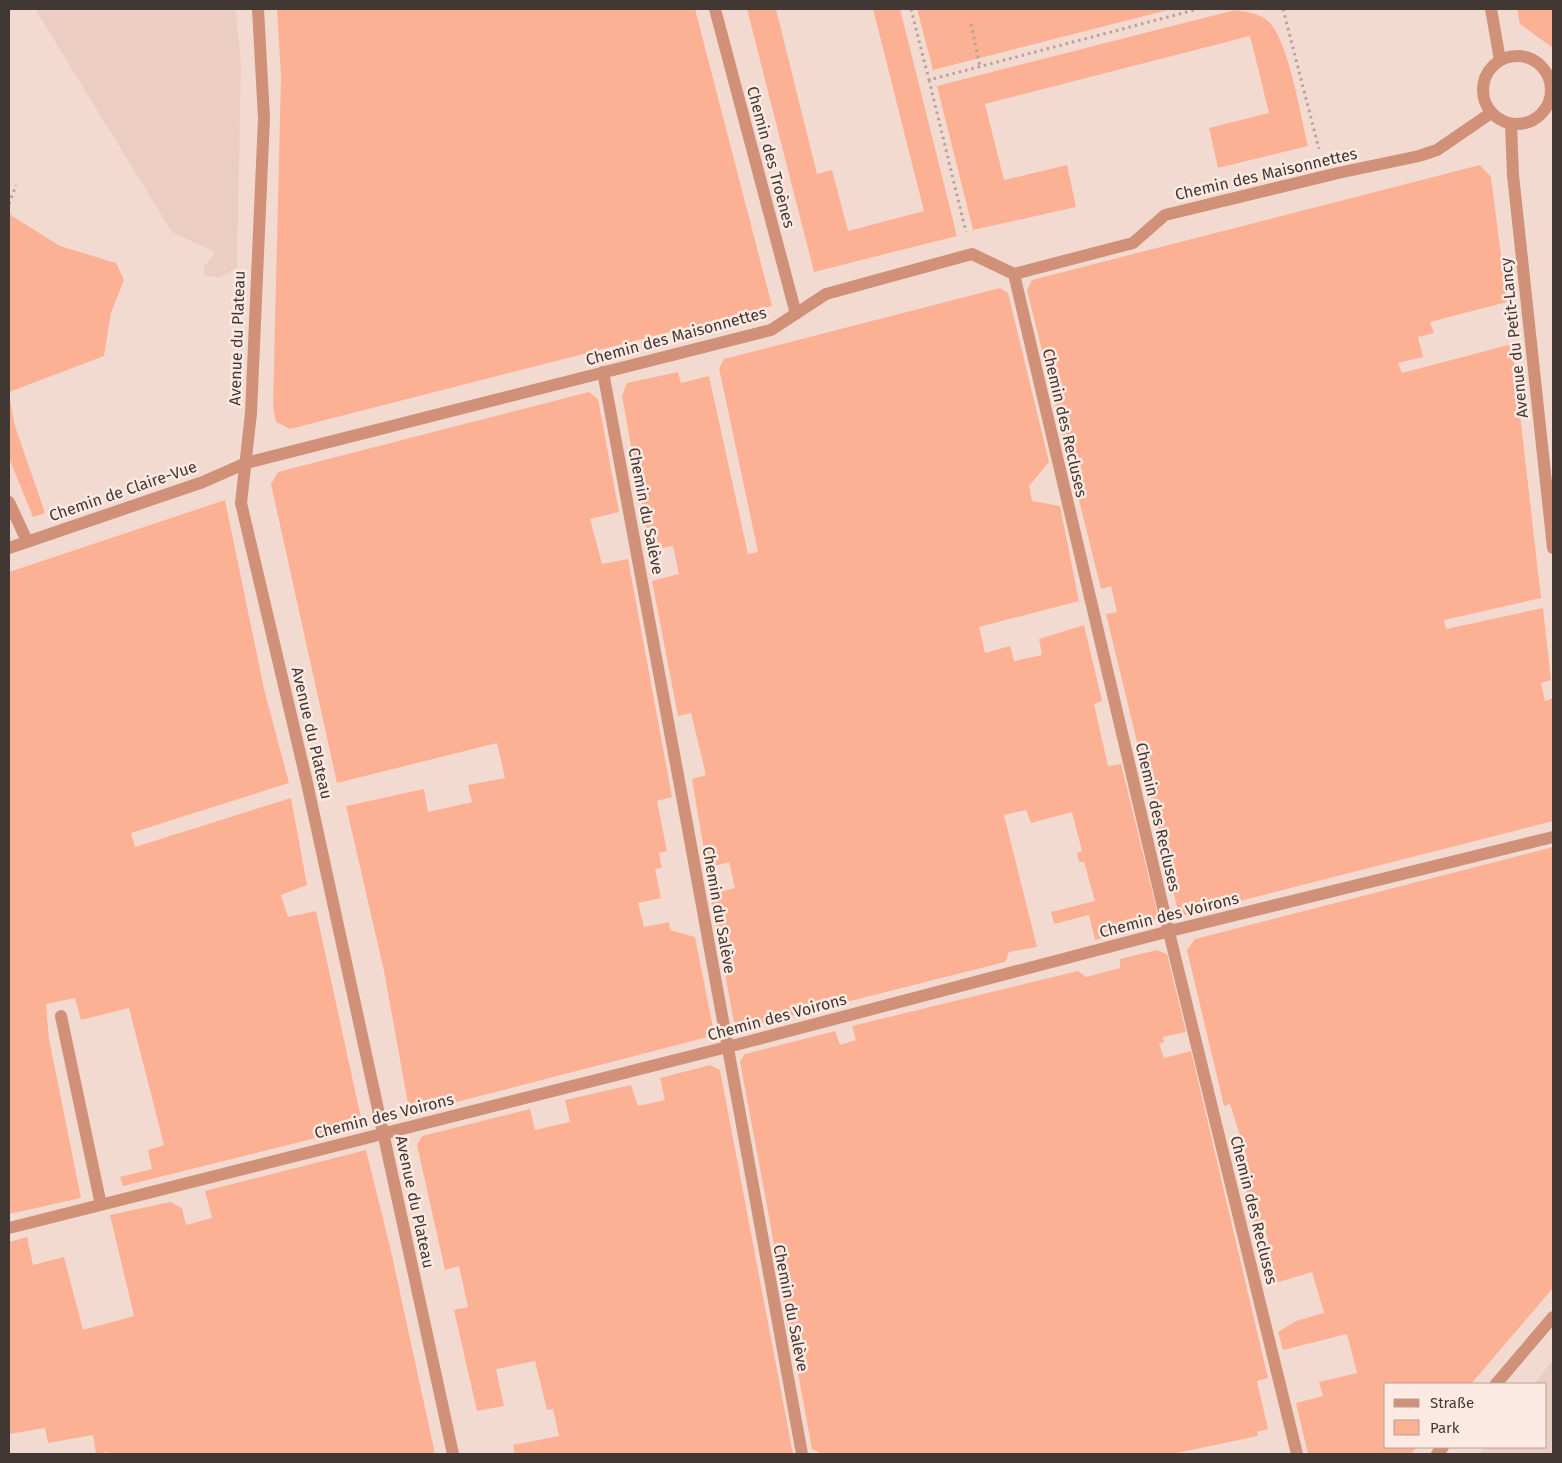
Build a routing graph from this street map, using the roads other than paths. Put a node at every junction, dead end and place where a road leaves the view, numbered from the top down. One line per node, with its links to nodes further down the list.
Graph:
1 (258, 9): 11 (street, Avenue du Plateau)
2 (715, 9): 9 (street, Chemin des Troènes)
3 (1491, 9): 4 (street)
4 (1500, 60): 5 (street); 6 (street)
5 (1553, 84): 7 (street)
6 (1491, 113): 7 (street); 8 (street, Chemin des Maisonnettes)
7 (1510, 124): 15 (street, Avenue du Petit-Lancy)
8 (1014, 274): 9 (street, Chemin des Maisonnettes); 17 (street, Chemin des Recluses)
9 (796, 314): 10 (street, Chemin des Maisonnettes)
10 (603, 372): 11 (street, Chemin des Maisonnettes); 19 (street, Chemin du Salève)
11 (246, 463): 13 (street, Chemin de Claire-Vue); 20 (street, Avenue du Plateau)
12 (9, 502): 13 (street)
13 (28, 541): 14 (street, Chemin de Claire-Vue)
14 (9, 548)
15 (1553, 548)
16 (1553, 837): 17 (street, Chemin des Voirons)
17 (1169, 931): 19 (street, Chemin des Voirons); 27 (street, Chemin des Recluses)
18 (60, 1016): 21 (street)
19 (726, 1047): 20 (street, Chemin des Voirons); 26 (street, Chemin du Salève)
20 (383, 1133): 21 (street, Chemin des Voirons); 25 (street, Avenue du Plateau)
21 (100, 1205): 22 (street, Chemin des Voirons)
22 (9, 1228)
23 (1553, 1317): 24 (street)
24 (1497, 1383)
25 (454, 1454)
26 (802, 1454)
27 (1297, 1454)

